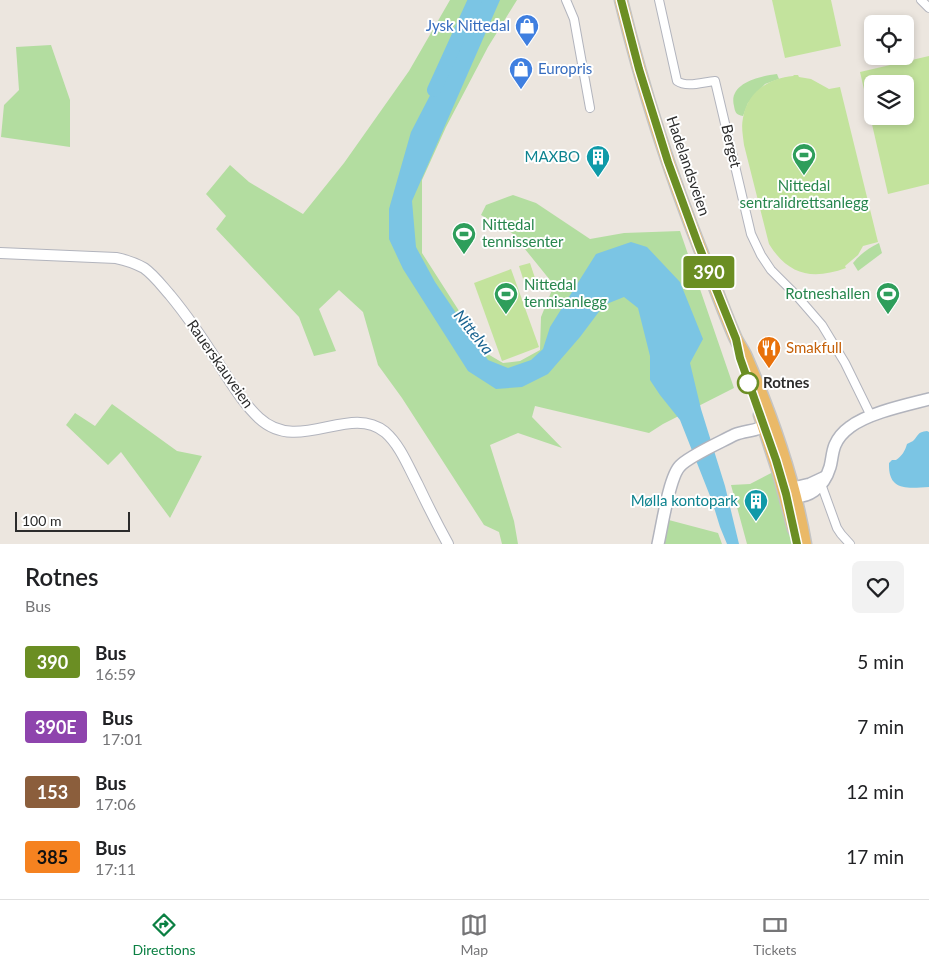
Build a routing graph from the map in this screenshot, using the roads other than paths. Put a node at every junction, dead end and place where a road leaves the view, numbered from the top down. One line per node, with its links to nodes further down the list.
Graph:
1 (566, 0): 6 (street)
2 (621, 0): 10 (highway, Hadelandsveien)
3 (658, 0): 9 (street, Berget)
4 (921, 0): 5 (street)
5 (929, 8)
6 (590, 108)
7 (0, 253): 13 (street, Rauerskauveien)
8 (929, 398): 9 (main road)
9 (871, 416): 11 (main road)
10 (765, 422): 12 (highway, Hadelandsveien); 14 (main road)
11 (822, 480): 12 (main road); 17 (street)
12 (792, 493): 15 (highway, Hadelandsveien); 16 (highway, Hadelandsveien)
13 (448, 544)
14 (658, 544)
15 (797, 544)
16 (804, 544)
17 (850, 544)

